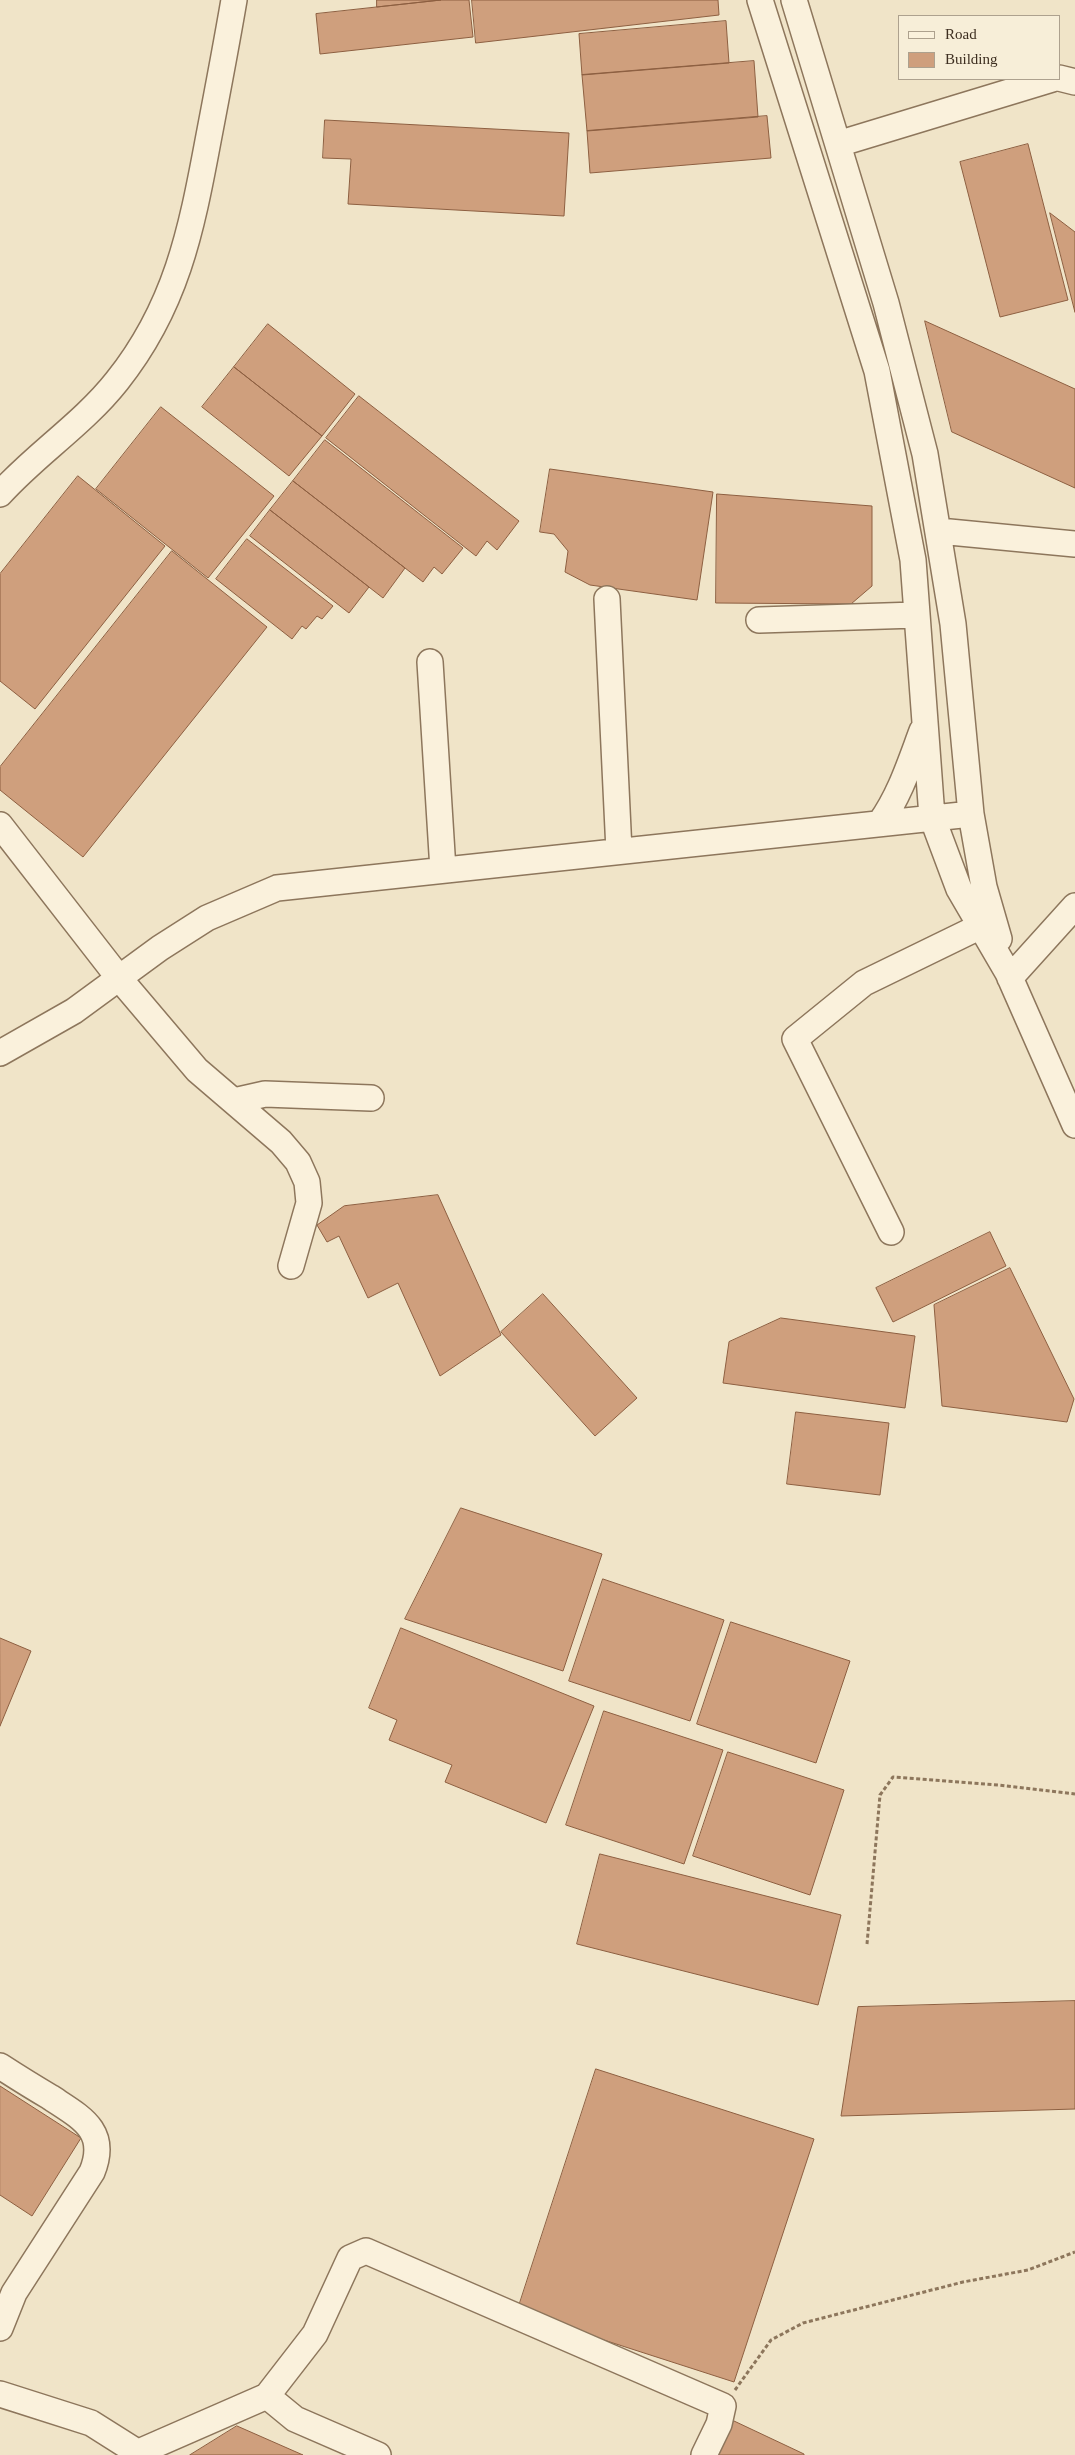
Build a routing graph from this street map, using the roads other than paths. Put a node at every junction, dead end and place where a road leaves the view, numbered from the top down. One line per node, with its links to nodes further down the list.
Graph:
1 (234, 0): 8 (street)
2 (760, 0): 12 (street)
3 (794, 0): 7 (street)
4 (1060, 78): 6 (street)
5 (1049, 80): 7 (street)
6 (1075, 82)
7 (838, 144): 9 (street)
8 (0, 494)
9 (939, 531): 10 (street); 16 (street)
10 (1075, 544)
11 (607, 599): 20 (street)
12 (916, 615): 13 (street); 15 (street)
13 (758, 620)
14 (430, 662): 21 (street)
15 (925, 724): 17 (street); 18 (street)
16 (971, 814): 17 (street); 24 (street)
17 (932, 817): 18 (street); 23 (street)
18 (880, 823): 20 (street)
19 (0, 825): 25 (street)
20 (619, 851): 21 (street)
21 (443, 870): 25 (street)
22 (1075, 906): 24 (street)
23 (981, 926): 24 (street); 30 (street)
24 (1009, 975): 29 (street)
25 (119, 978): 26 (street); 28 (street)
26 (0, 1053)
27 (371, 1098): 28 (street)
28 (234, 1101): 31 (street)
29 (1075, 1125)
30 (891, 1232)
31 (291, 1266)
32 (0, 2066): 33 (street)
33 (0, 2328)
34 (0, 2394): 36 (street)
35 (267, 2396): 36 (street); 37 (street); 38 (street)
36 (135, 2453)
37 (378, 2455)
38 (704, 2455)

